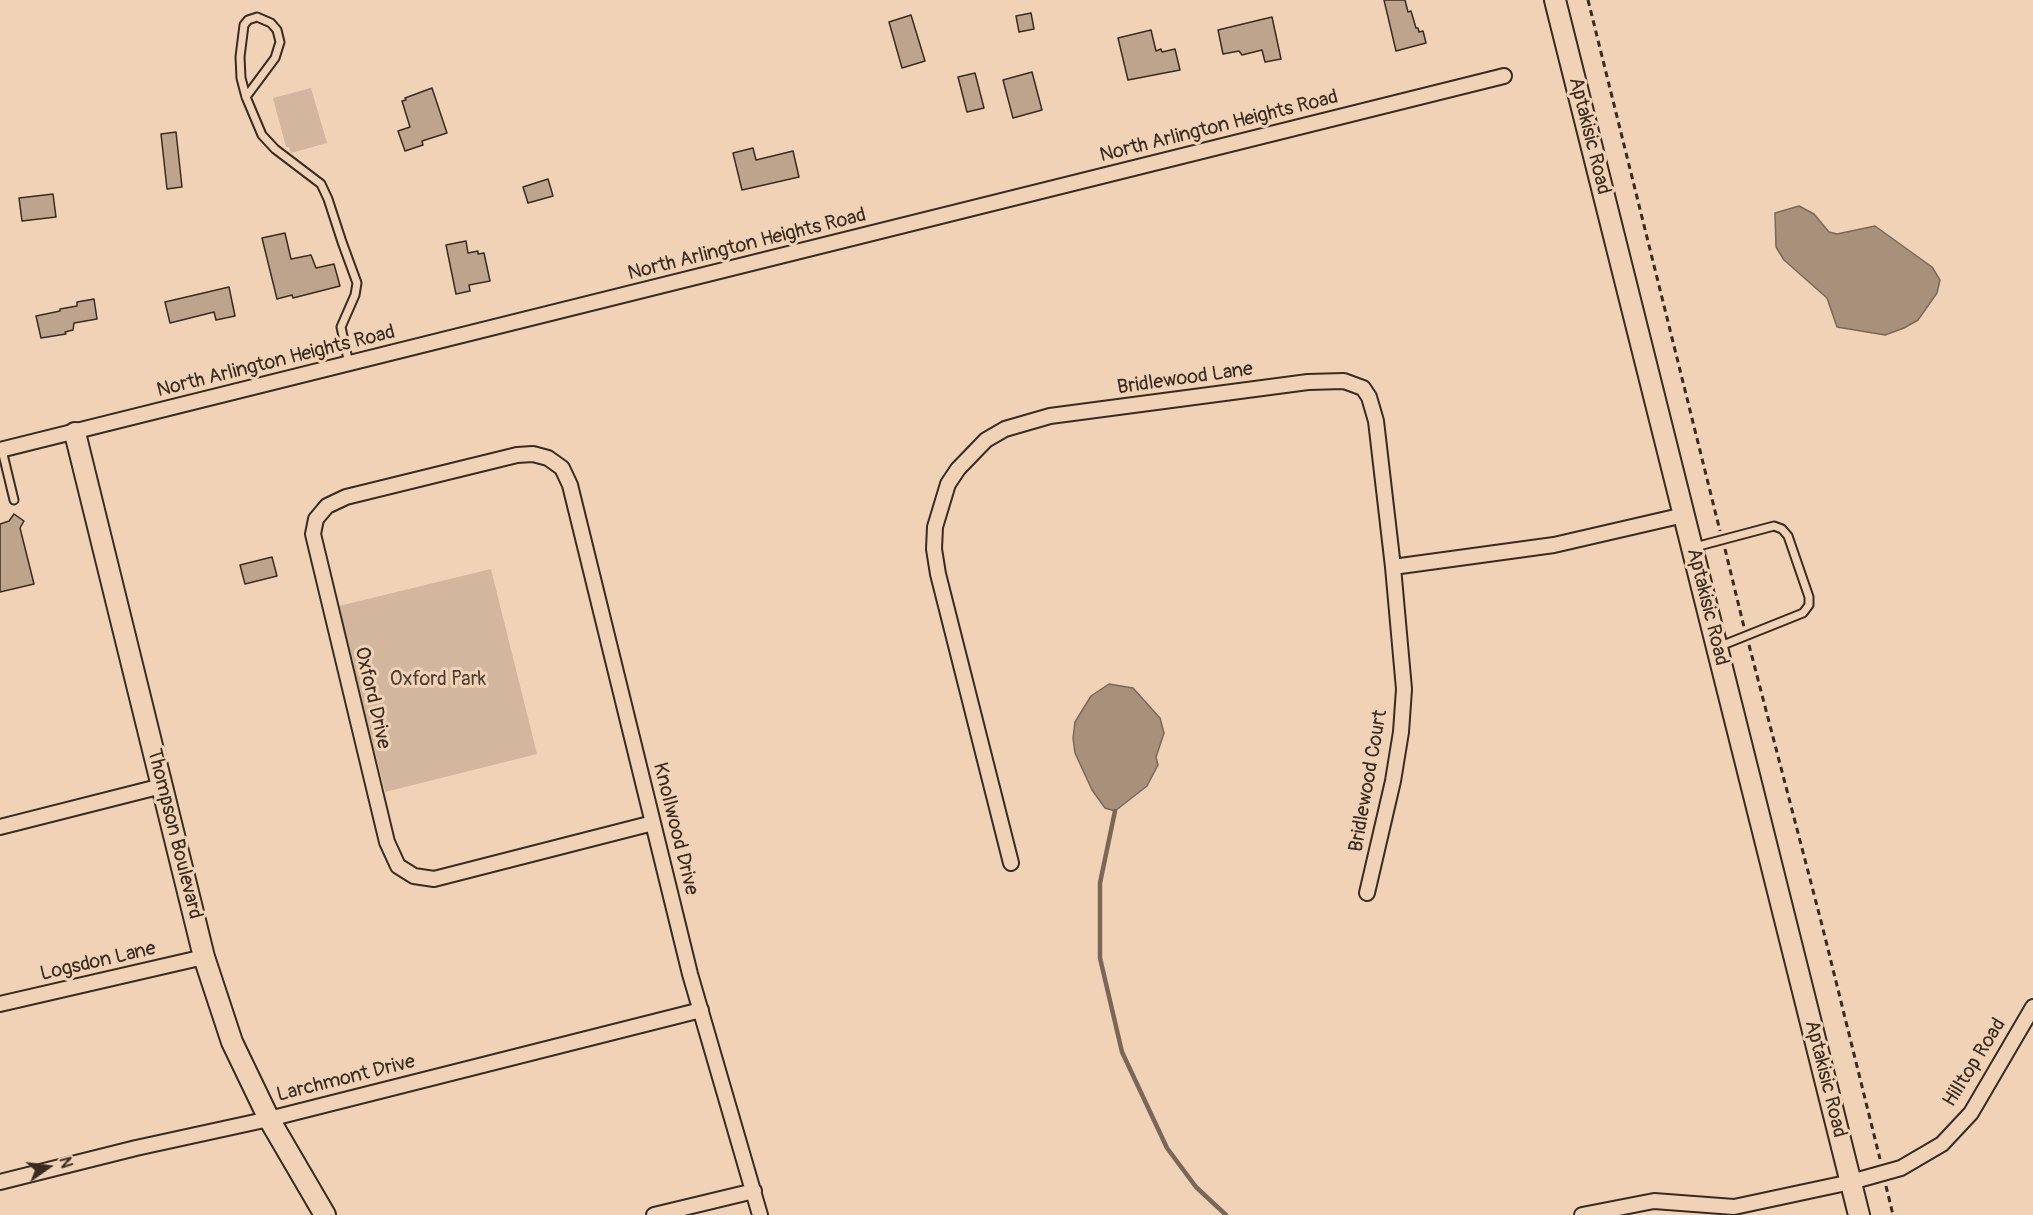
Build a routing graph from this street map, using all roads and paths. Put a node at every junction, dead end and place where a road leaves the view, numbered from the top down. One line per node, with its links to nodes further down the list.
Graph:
1 (1555, 0): 10 (main road, Aptakisic Road)
2 (1588, 0): 11 (path)
3 (1504, 76): 5 (street, North Arlington Heights Road)
4 (246, 97): 4 (lane); 5 (lane)
5 (349, 364): 6 (street, North Arlington Heights Road)
6 (75, 433): 7 (street, North Arlington Heights Road); 16 (main road, Thompson Boulevard)
7 (1, 450): 9 (lane)
8 (548, 458): 17 (street, Knollwood Drive); 17 (street, Oxford Drive)
9 (14, 500)
10 (1684, 515): 12 (main road, Aptakisic Road); 13 (street)
11 (1722, 540): 12 (lane); 14 (path); 14 (lane)
12 (1692, 548): 15 (main road, Aptakisic Road)
13 (1393, 567): 19 (street, Bridlewood Lane); 20 (street, Bridlewood Court)
14 (1746, 635): 15 (lane); 26 (path)
15 (1717, 647): 28 (main road, Aptakisic Road)
16 (162, 786): 18 (street); 21 (main road, Thompson Boulevard)
17 (653, 823): 24 (street, Knollwood Drive)
18 (0, 827)
19 (1011, 863)
20 (1367, 893)
21 (204, 957): 22 (street, Logsdon Lane); 25 (main road, Thompson Boulevard)
22 (0, 1004)
23 (2033, 1007): 26 (street, Hilltop Road)
24 (701, 1010): 25 (street, Larchmont Drive); 29 (street, Knollwood Drive)
25 (269, 1119): 27 (street, Larchmont Drive); 30 (main road, Thompson Boulevard)
26 (1883, 1173): 28 (street, Hilltop Road); 35 (path)
27 (0, 1182)
28 (1851, 1182): 33 (street, Hilltop Road); 34 (main road, Aptakisic Road)
29 (753, 1191): 31 (street); 32 (street, Knollwood Drive)
30 (325, 1215)
31 (654, 1215)
32 (760, 1215)
33 (1582, 1215)
34 (1859, 1215)
35 (1893, 1215)

